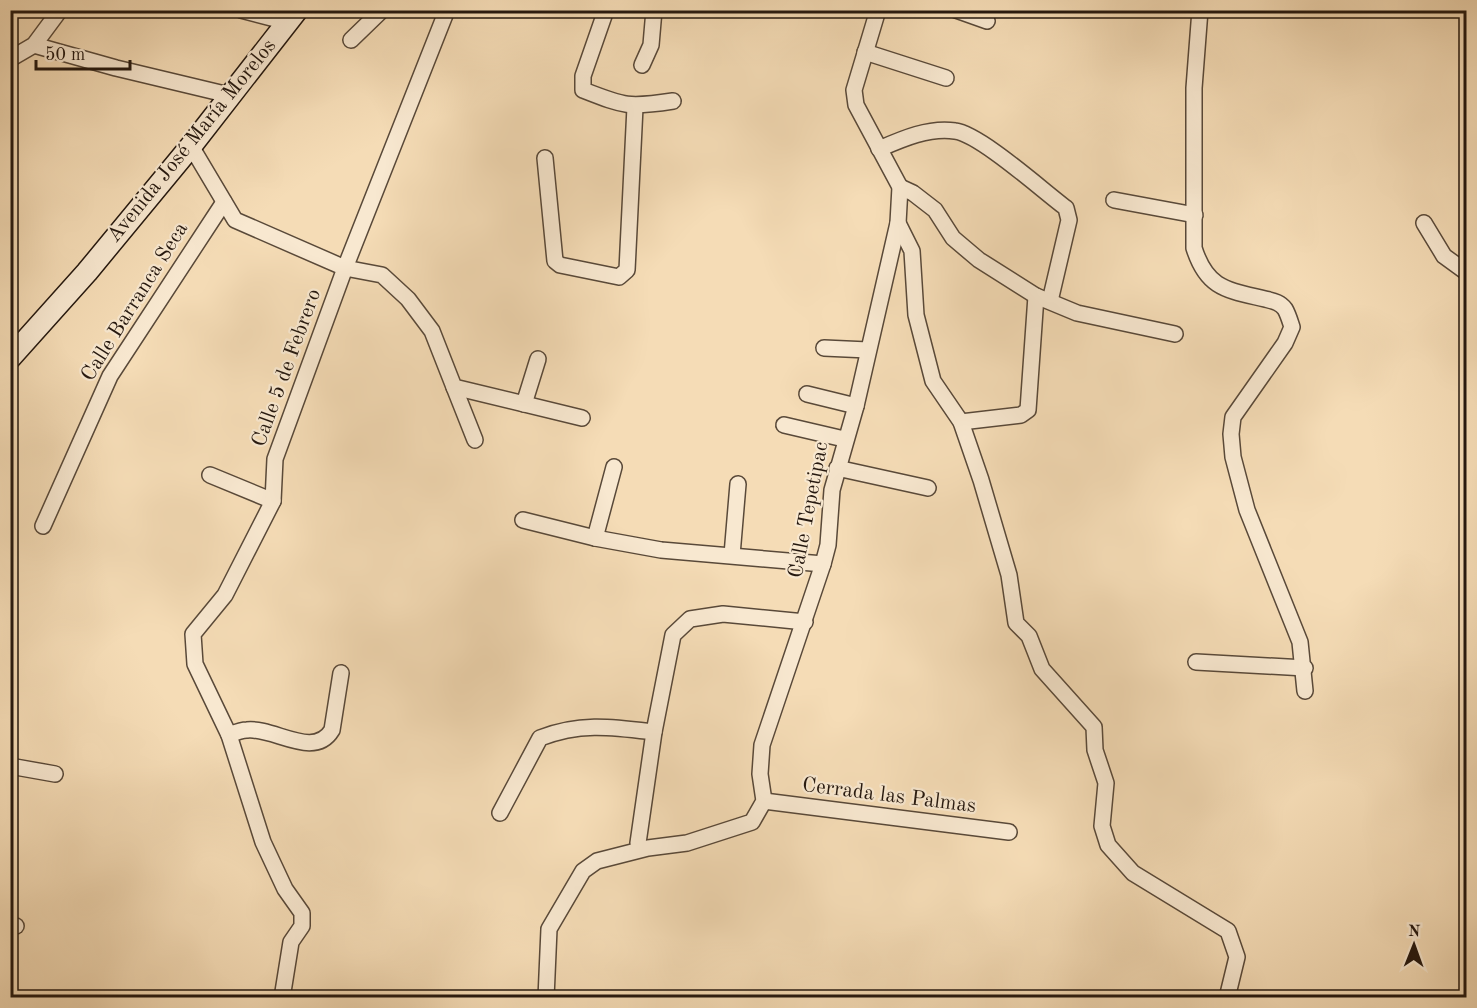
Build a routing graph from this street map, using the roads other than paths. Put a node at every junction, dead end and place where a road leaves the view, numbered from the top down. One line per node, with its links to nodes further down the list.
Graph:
1 (60, 10): 13 (street)
2 (241, 10): 10 (street)
3 (382, 10): 12 (street)
4 (447, 10): 30 (street, Calle 5 de Febrero)
5 (606, 10): 20 (street)
6 (654, 10): 16 (street)
7 (878, 10): 14 (street)
8 (956, 10): 11 (street)
9 (1200, 10): 27 (street)
10 (292, 16): 18 (main road, Avenida José María Morelos)
11 (987, 21)
12 (351, 40)
13 (34, 45): 15 (street); 18 (street)
14 (865, 52): 17 (street); 22 (street)
15 (11, 59)
16 (642, 65)
17 (946, 78)
18 (229, 95): 21 (main road, Avenida José María Morelos)
19 (673, 102): 20 (street)
20 (635, 107): 23 (street)
21 (191, 146): 26 (street); 36 (main road, Avenida José María Morelos)
22 (879, 149): 24 (street); 32 (street)
23 (545, 158)
24 (900, 187): 28 (street, Calle Tepetipac); 32 (street)
25 (1114, 200): 27 (street)
26 (224, 202): 30 (street); 54 (street, Calle Barranca Seca)
27 (1195, 215): 60 (street)
28 (897, 223): 35 (street, Calle Tepetipac); 43 (street)
29 (1424, 224): 31 (street)
30 (345, 268): 38 (street); 52 (street, Calle 5 de Febrero)
31 (1467, 272)
32 (1043, 299): 33 (street); 43 (street)
33 (1175, 334)
34 (824, 348): 35 (street)
35 (868, 351): 41 (street, Calle Tepetipac)
36 (10, 358)
37 (538, 359): 40 (street)
38 (454, 387): 40 (street); 46 (street)
39 (807, 394): 41 (street)
40 (524, 404): 42 (street)
41 (856, 406): 45 (street, Calle Tepetipac)
42 (582, 418)
43 (961, 422): 73 (street)
44 (784, 425): 45 (street)
45 (844, 439): 48 (street, Calle Tepetipac)
46 (475, 440)
47 (614, 467): 55 (street)
48 (837, 468): 51 (street); 57 (street, Calle Tepetipac)
49 (210, 475): 52 (street)
50 (738, 484): 56 (street)
51 (928, 488)
52 (273, 501): 64 (street, Calle 5 de Febrero)
53 (522, 520): 55 (street)
54 (43, 526)
55 (595, 538): 56 (street)
56 (732, 555): 57 (street)
57 (823, 564): 58 (street, Calle Tepetipac)
58 (804, 622): 63 (street); 67 (street, Calle Tepetipac)
59 (1196, 662): 60 (street)
60 (1305, 668): 62 (street)
61 (341, 673): 64 (street)
62 (1305, 691)
63 (654, 732): 68 (street); 70 (street)
64 (229, 735): 71 (street, Calle 5 de Febrero)
65 (10, 766): 66 (street)
66 (55, 774)
67 (764, 801): 69 (street, Cerrada las Palmas); 72 (street)
68 (500, 813)
69 (1009, 832)
70 (638, 843)
71 (282, 998)
72 (546, 998)
73 (1227, 998)

